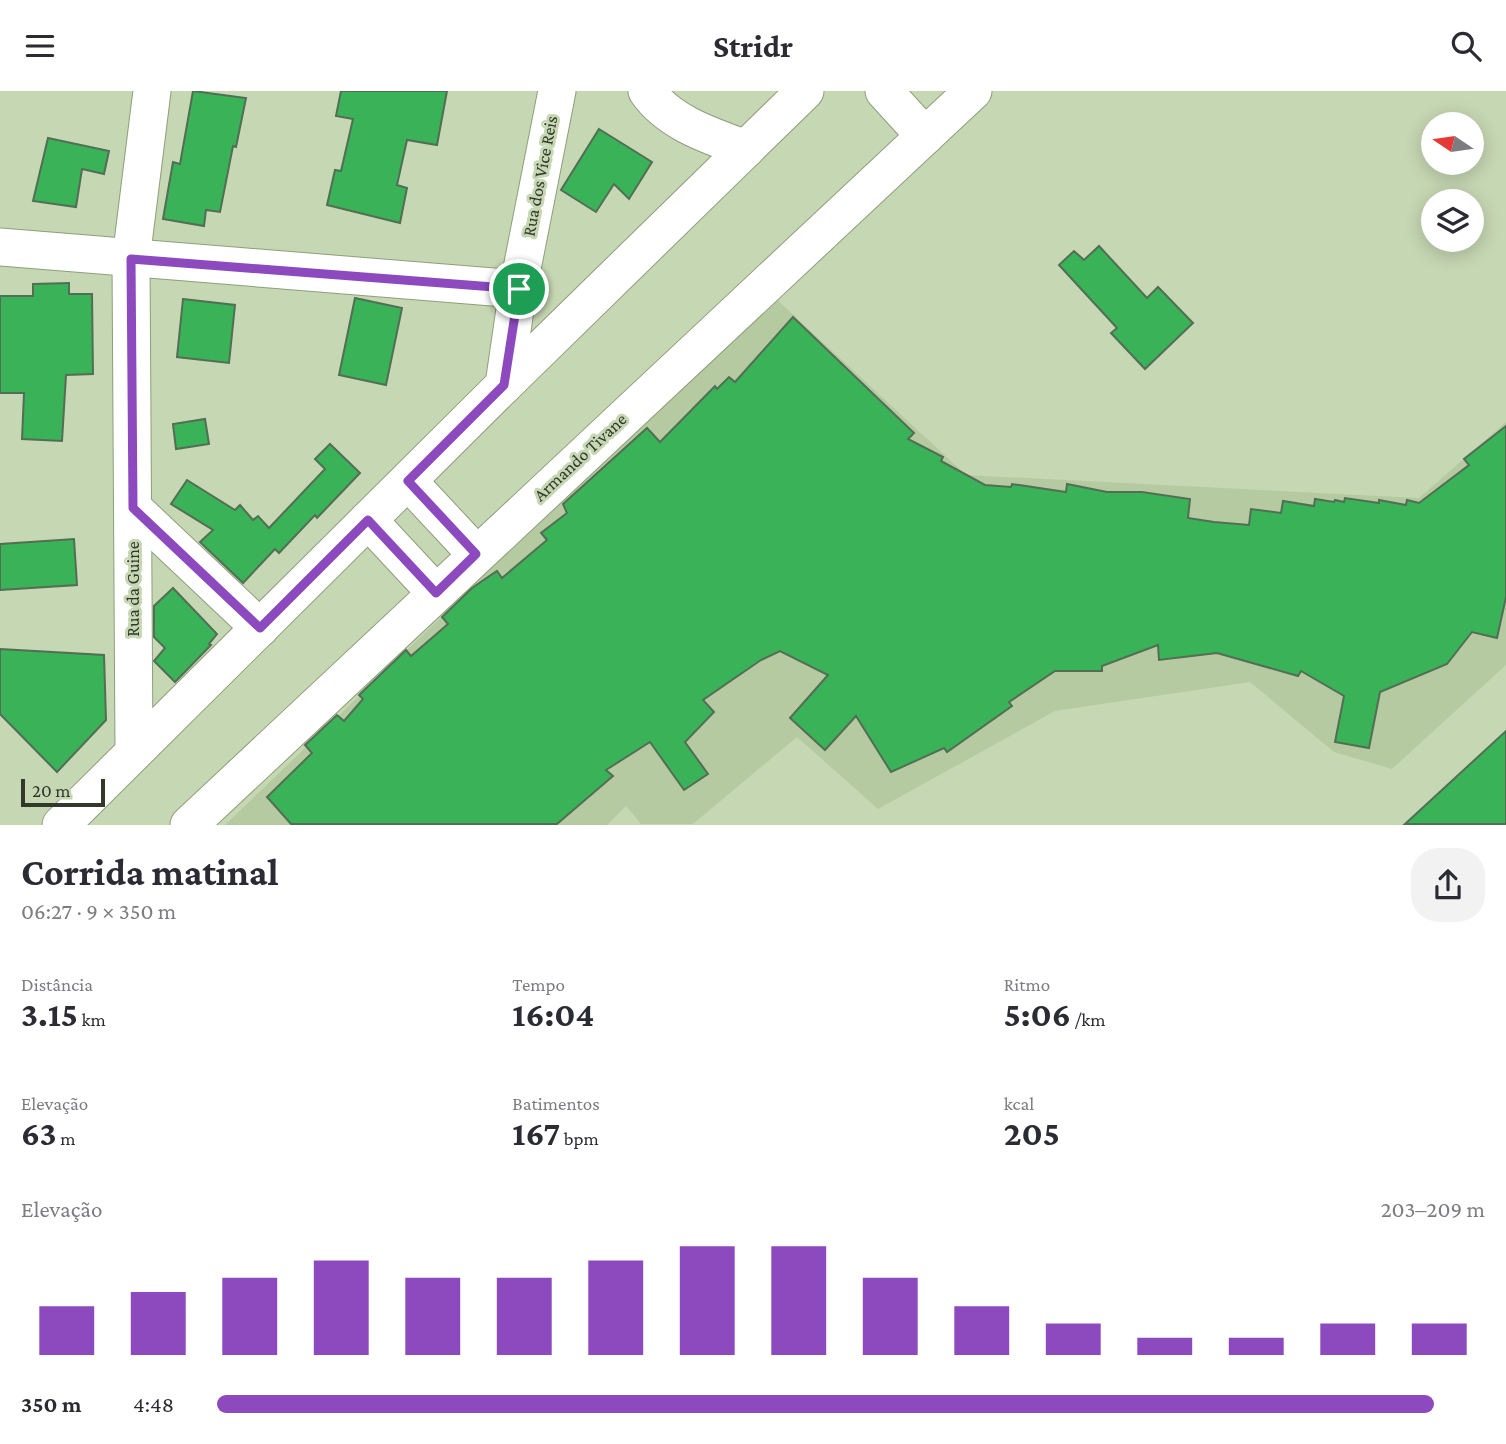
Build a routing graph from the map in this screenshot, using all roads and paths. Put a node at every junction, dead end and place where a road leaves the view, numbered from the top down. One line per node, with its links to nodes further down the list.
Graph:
1 (152, 91): 10 (street, Rua da Guine)
2 (557, 91): 11 (street, Rua dos Vice Reis)
3 (647, 91): 8 (street)
4 (805, 91): 8 (street)
5 (884, 91): 7 (street)
6 (968, 93): 7 (street, Armando Tivane)
7 (925, 136): 16 (street, Armando Tivane)
8 (746, 149): 12 (street)
9 (0, 247): 10 (street)
10 (131, 259): 11 (street); 14 (street, Rua da Guine)
11 (519, 289): 12 (street, Rua dos Vice Reis)
12 (504, 385): 13 (street)
13 (408, 481): 15 (street); 16 (street)
14 (133, 508): 18 (street); 19 (street, Rua da Guine)
15 (368, 520): 17 (street); 18 (street)
16 (476, 554): 17 (street, Armando Tivane)
17 (436, 593): 21 (street, Armando Tivane)
18 (260, 628): 19 (street)
19 (134, 752): 20 (street)
20 (83, 817)
21 (189, 824)

